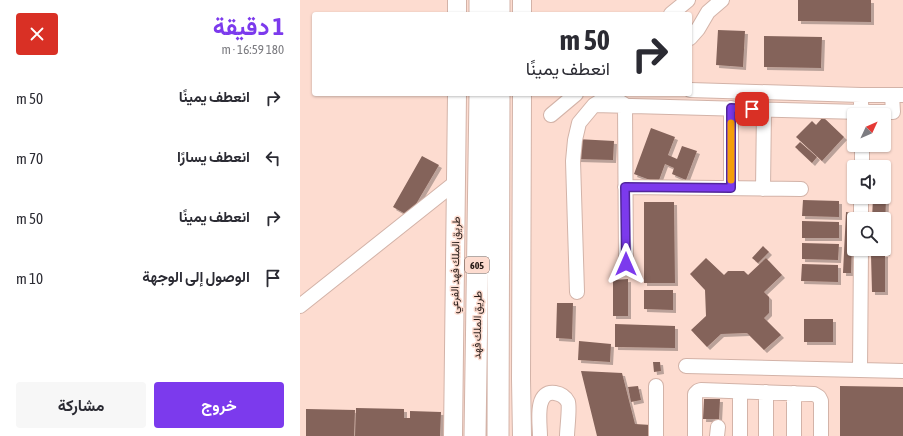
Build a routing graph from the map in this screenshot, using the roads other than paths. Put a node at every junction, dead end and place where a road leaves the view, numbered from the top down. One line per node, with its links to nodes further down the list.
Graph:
1 (457, 0): 7 (main road)
2 (480, 0): 8 (highway)
3 (500, 0): 9 (highway)
4 (522, 0): 10 (main road)
5 (688, 0): 11 (street)
6 (722, 0): 12 (street)
7 (457, 12)
8 (480, 12)
9 (499, 12)
10 (522, 12)
11 (674, 12)
12 (692, 36)
13 (692, 90): 14 (street)
14 (741, 92): 15 (street); 26 (street)
15 (861, 95): 16 (street); 27 (street)
16 (898, 95): 31 (street)
17 (457, 96): 32 (main road, طريق الملك فهد الفرعي)
18 (480, 96): 49 (highway, طريق الملك فهد / 605)
19 (499, 96): 50 (highway, طريق الملك فهد / 605)
20 (522, 96): 51 (main road)
21 (574, 96): 30 (street)
22 (607, 96): 24 (street)
23 (613, 96): 25 (street)
24 (594, 105): 25 (street); 39 (street)
25 (625, 105): 26 (street); 33 (street)
26 (736, 108): 28 (street); 34 (street)
27 (862, 108)
28 (764, 109): 29 (street); 35 (street)
29 (847, 112)
30 (550, 115)
31 (893, 115)
32 (456, 182): 40 (street); 48 (main road, طريق الملك فهد الفرعي)
33 (625, 187): 34 (street); 38 (street)
34 (731, 188): 35 (street)
35 (763, 189): 36 (street)
36 (800, 189)
37 (861, 256): 42 (street)
38 (626, 264)
39 (577, 292)
40 (300, 306)
41 (686, 366): 42 (street)
42 (860, 370): 43 (street)
43 (903, 371)
44 (656, 386): 54 (street)
45 (740, 392): 46 (street); 55 (street); 56 (street)
46 (766, 392): 47 (street); 57 (street)
47 (794, 393): 58 (street); 59 (street)
48 (453, 436)
49 (475, 436)
50 (498, 436)
51 (522, 436)
52 (540, 436): 53 (street)
53 (567, 436)
54 (656, 436)
55 (695, 436)
56 (740, 436)
57 (766, 436)
58 (794, 436)
59 (821, 436)

